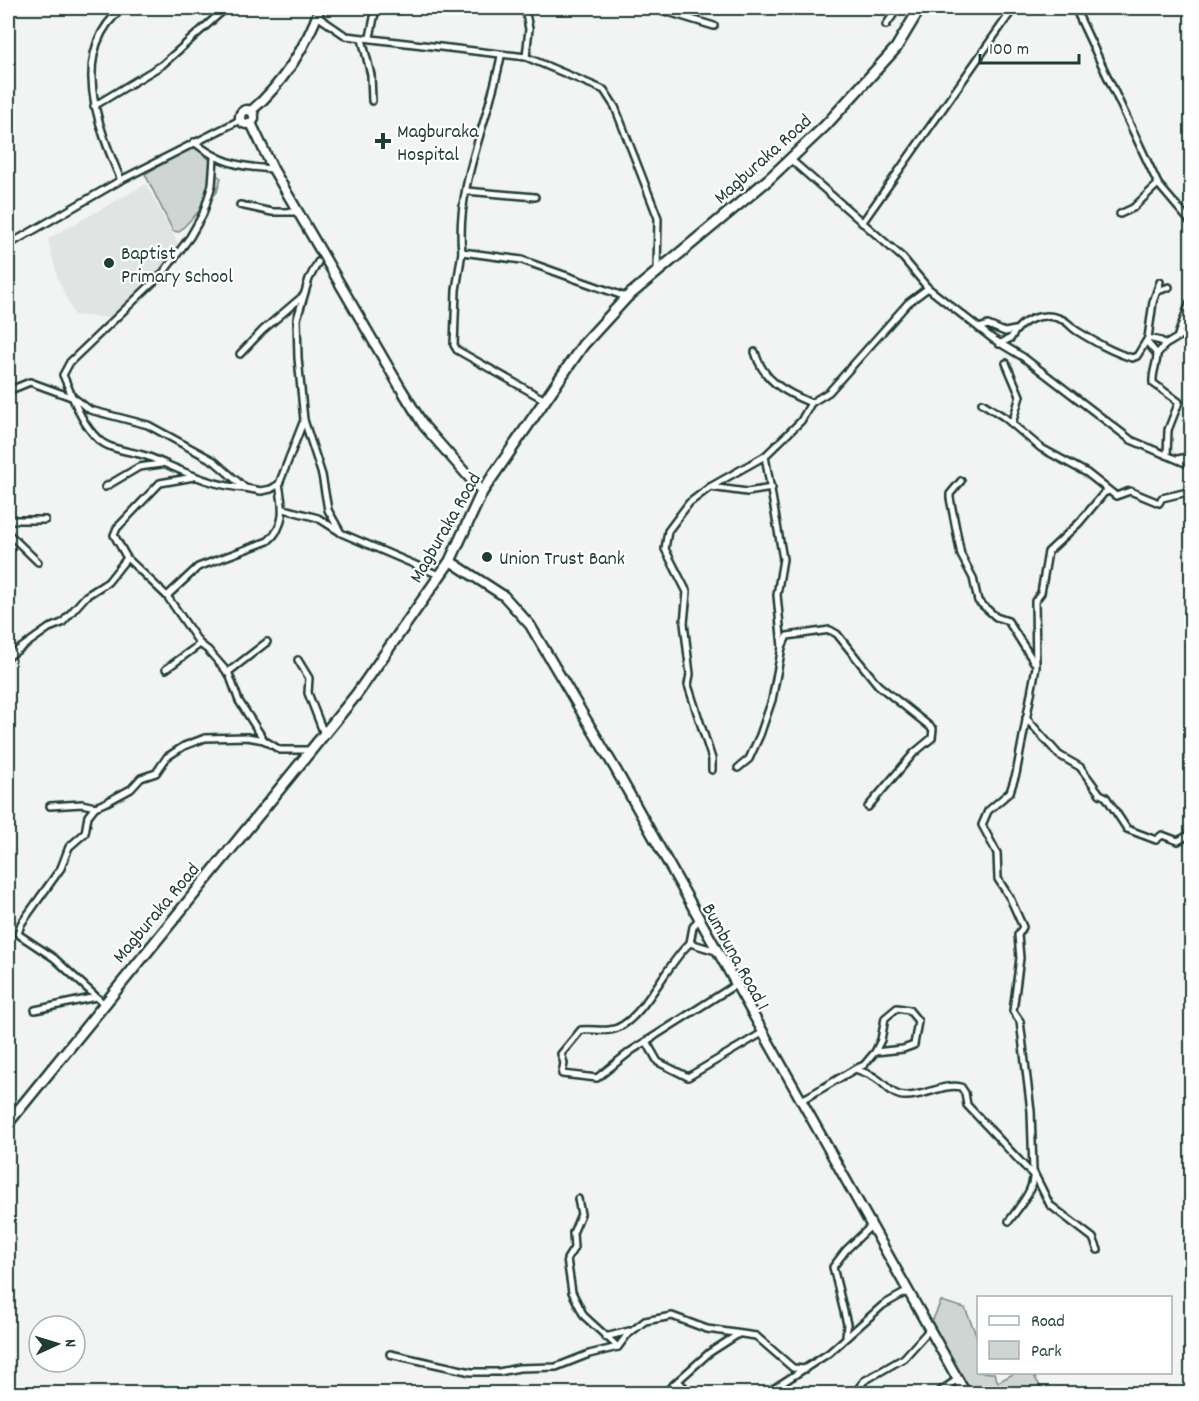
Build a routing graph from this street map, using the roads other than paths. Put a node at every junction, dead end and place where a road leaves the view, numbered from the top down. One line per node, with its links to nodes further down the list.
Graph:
1 (123, 8): 18 (street)
2 (226, 8): 18 (street)
3 (376, 8): 13 (street)
4 (525, 8): 16 (street)
5 (655, 8): 12 (street)
6 (898, 8): 11 (street)
7 (920, 8): 24 (main road, Magburaka Road)
8 (1019, 8): 33 (street)
9 (1075, 8): 27 (street)
10 (319, 12): 14 (street); 19 (main road)
11 (886, 25)
12 (714, 26)
13 (370, 37): 14 (street); 15 (street)
14 (362, 39): 17 (street)
15 (501, 56): 16 (street); 28 (street)
16 (526, 57): 38 (street)
17 (372, 101)
18 (94, 106): 26 (street)
19 (251, 111): 20 (main road); 21 (main road)
20 (240, 120): 21 (main road); 22 (street)
21 (251, 123): 25 (main road)
22 (194, 142): 23 (street); 26 (street)
23 (214, 158): 25 (street); 60 (street)
24 (790, 159): 33 (street); 38 (main road, Magburaka Road)
25 (273, 169): 31 (main road)
26 (121, 180): 35 (street)
27 (1158, 184): 32 (street); 34 (street)
28 (466, 191): 29 (street); 36 (street)
29 (535, 197)
30 (240, 205): 31 (street)
31 (299, 212): 81 (main road)
32 (1120, 214)
33 (862, 223): 41 (street)
34 (1191, 224)
35 (8, 245)
36 (462, 252): 44 (street); 61 (street)
37 (318, 262): 43 (street)
38 (657, 271): 44 (main road, Magburaka Road)
39 (1160, 282): 42 (street)
40 (1169, 287): 42 (street)
41 (928, 288): 48 (street); 62 (street)
42 (1158, 291): 52 (street)
43 (304, 295): 46 (street); 47 (street)
44 (627, 297): 61 (main road, Magburaka Road)
45 (1190, 302): 51 (street)
46 (285, 310): 47 (street); 56 (street)
47 (297, 319): 64 (street)
48 (979, 328): 50 (street); 53 (street)
49 (1191, 329): 51 (street)
50 (1015, 330): 52 (street); 53 (street)
51 (1178, 335): 54 (street)
52 (1148, 338): 54 (street); 57 (street)
53 (999, 344): 66 (street)
54 (1165, 345): 57 (street)
55 (755, 352): 62 (street)
56 (240, 354)
57 (1157, 354): 66 (street)
58 (1006, 363): 65 (street)
59 (8, 392): 60 (street)
60 (74, 398): 70 (street); 77 (street)
61 (544, 399): 81 (main road, Magburaka Road)
62 (811, 403): 67 (street)
63 (982, 403): 65 (street)
64 (304, 420): 74 (street); 86 (street)
65 (1012, 424): 79 (street)
66 (1167, 454): 69 (street)
67 (765, 456): 76 (street); 78 (street)
68 (1191, 456): 69 (street)
69 (1178, 459): 71 (street)
70 (168, 466): 72 (street); 75 (street)
71 (1191, 466)
72 (194, 477): 77 (street); 87 (street)
73 (961, 481): 99 (street)
74 (279, 484): 77 (street); 82 (street)
75 (105, 487)
76 (710, 487): 78 (street); 107 (street)
77 (245, 488)
78 (772, 488): 92 (street)
79 (1109, 491): 80 (street); 99 (street)
80 (1191, 491)
81 (482, 492): 88 (main road, Magburaka Road)
82 (284, 509): 86 (street); 91 (street)
83 (8, 520): 84 (street)
84 (45, 520)
85 (8, 533): 89 (street)
86 (341, 533): 90 (street)
87 (128, 558): 91 (street); 97 (street)
88 (450, 561): 90 (main road, Magburaka Road); 112 (main road, Bumbuna Road 1)
89 (38, 562)
90 (439, 575): 103 (main road, Magburaka Road)
91 (167, 596): 95 (street)
92 (780, 625): 93 (street); 96 (street)
93 (787, 636): 96 (street); 110 (street)
94 (267, 642): 101 (street)
95 (200, 644): 100 (street); 101 (street)
96 (782, 647): 106 (street)
97 (8, 657)
98 (298, 660): 103 (street)
99 (1036, 666): 102 (street)
100 (166, 669)
101 (227, 673): 104 (street)
102 (1026, 718): 111 (street); 124 (street)
103 (324, 734): 105 (main road, Magburaka Road)
104 (264, 740): 105 (street); 109 (street)
105 (312, 750): 116 (main road, Magburaka Road)
106 (738, 768)
107 (712, 770)
108 (50, 806): 109 (street)
109 (95, 807): 116 (street)
110 (868, 807)
111 (1188, 835)
112 (698, 920): 113 (street); 114 (main road, Bumbuna Road 1)
113 (690, 943): 114 (street); 119 (street)
114 (716, 951): 115 (main road, Bumbuna Road 1)
115 (735, 985): 118 (main road, Bumbuna Road 1); 119 (street)
116 (99, 1000): 117 (street); 123 (main road, Magburaka Road)
117 (35, 1010)
118 (762, 1034): 119 (street); 122 (main road, Bumbuna Road 1)
119 (646, 1041)
120 (875, 1052): 120 (street); 121 (street)
121 (855, 1069): 122 (street); 125 (street)
122 (798, 1095): 128 (main road, Bumbuna Road 1)
123 (8, 1124)
124 (1033, 1171): 125 (street); 129 (street)
125 (1034, 1179): 127 (street)
126 (578, 1198): 134 (street)
127 (1009, 1221)
128 (872, 1225): 130 (main road, Bumbuna Road 1); 135 (street)
129 (1098, 1250)
130 (908, 1291): 131 (main road, Bumbuna Road 1); 135 (street)
131 (930, 1329): 139 (main road, Bumbuna Road 1); 144 (street)
132 (631, 1330): 133 (street); 134 (street); 136 (street)
133 (737, 1335): 138 (street); 140 (street)
134 (605, 1337): 136 (street)
135 (846, 1337): 138 (street)
136 (618, 1347): 137 (street)
137 (390, 1354)
138 (805, 1369): 141 (street)
139 (958, 1378): 145 (street); 146 (main road, Bumbuna Road 1)
140 (679, 1382): 142 (street); 143 (street)
141 (773, 1389)
142 (663, 1394)
143 (691, 1394)
144 (854, 1394)
145 (936, 1394)
146 (966, 1394)

